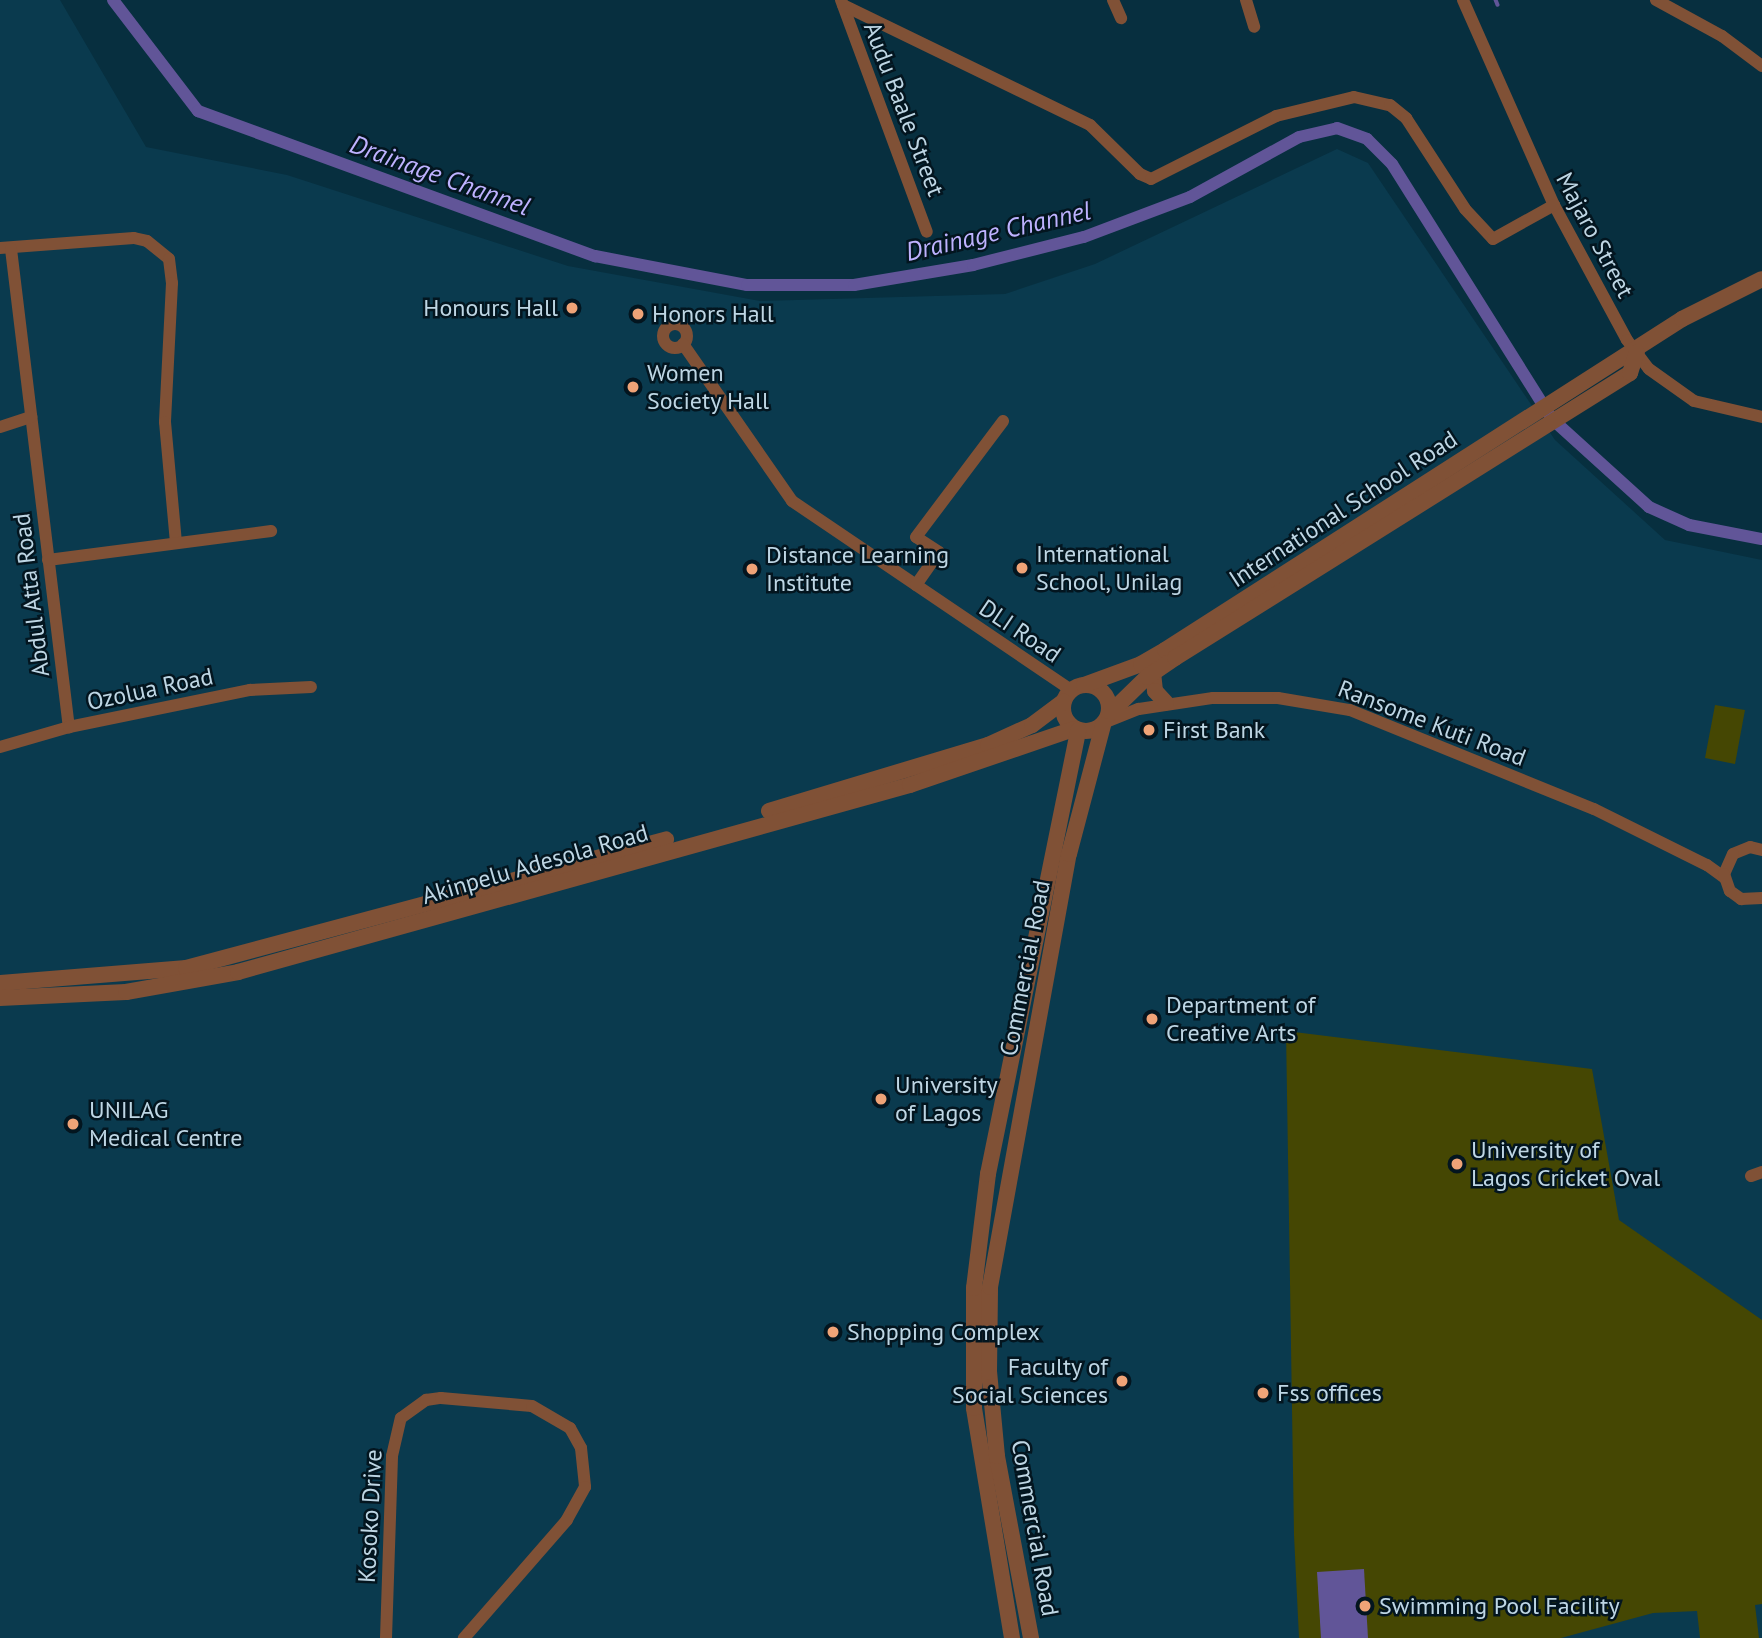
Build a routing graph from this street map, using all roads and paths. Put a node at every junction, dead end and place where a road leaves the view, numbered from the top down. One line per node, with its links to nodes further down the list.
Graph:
1 (1113, 0): 6 (street)
2 (1246, 0): 7 (street)
3 (1464, 0): 9 (street, Majaro Street)
4 (1656, 0): 8 (street)
5 (842, 2): 9 (street); 10 (street, Audu Baale Street)
6 (1121, 18)
7 (1254, 27)
8 (1762, 66)
9 (1554, 205): 14 (street, Majaro Street)
10 (928, 232)
11 (5, 248): 16 (street, Abdul Atta Road); 21 (street)
12 (1762, 279): 14 (street, International School Road)
13 (683, 344): 23 (street, DLI Road)
14 (1637, 352): 15 (street, International School Road); 15 (street, International School Road); 17 (street, Majaro Street)
15 (1587, 389): 24 (street, International School Road); 26 (street, International School Road)
16 (31, 417): 19 (street); 22 (street, Abdul Atta Road)
17 (1762, 417)
18 (1003, 421): 23 (street)
19 (0, 427)
20 (271, 531): 21 (street)
21 (176, 542): 22 (street)
22 (48, 560): 29 (street, Abdul Atta Road)
23 (916, 585): 26 (street, DLI Road)
24 (1153, 672): 27 (street); 28 (street, International School Road)
25 (311, 687): 29 (street, Ozolua Road)
26 (1073, 692): 28 (street); 30 (street); 35 (street, Akinpelu Adesola Road)
27 (1166, 703): 28 (street, Ransome Kuti Road); 33 (street, Ransome Kuti Road)
28 (1106, 720): 30 (street, Akinpelu Adesola Road); 40 (street, Commercial Road)
29 (69, 727): 31 (street, Ozolua Road)
30 (1076, 729): 36 (street, Akinpelu Adesola Road); 39 (street, Commercial Road)
31 (0, 747)
32 (1762, 850): 33 (street)
33 (1725, 878): 34 (street, Ransome Kuti Road)
34 (1762, 898)
35 (0, 983)
36 (0, 998)
37 (387, 1637): 38 (street, Kosoko Drive)
38 (464, 1638)
39 (1012, 1638)
40 (1031, 1638)

